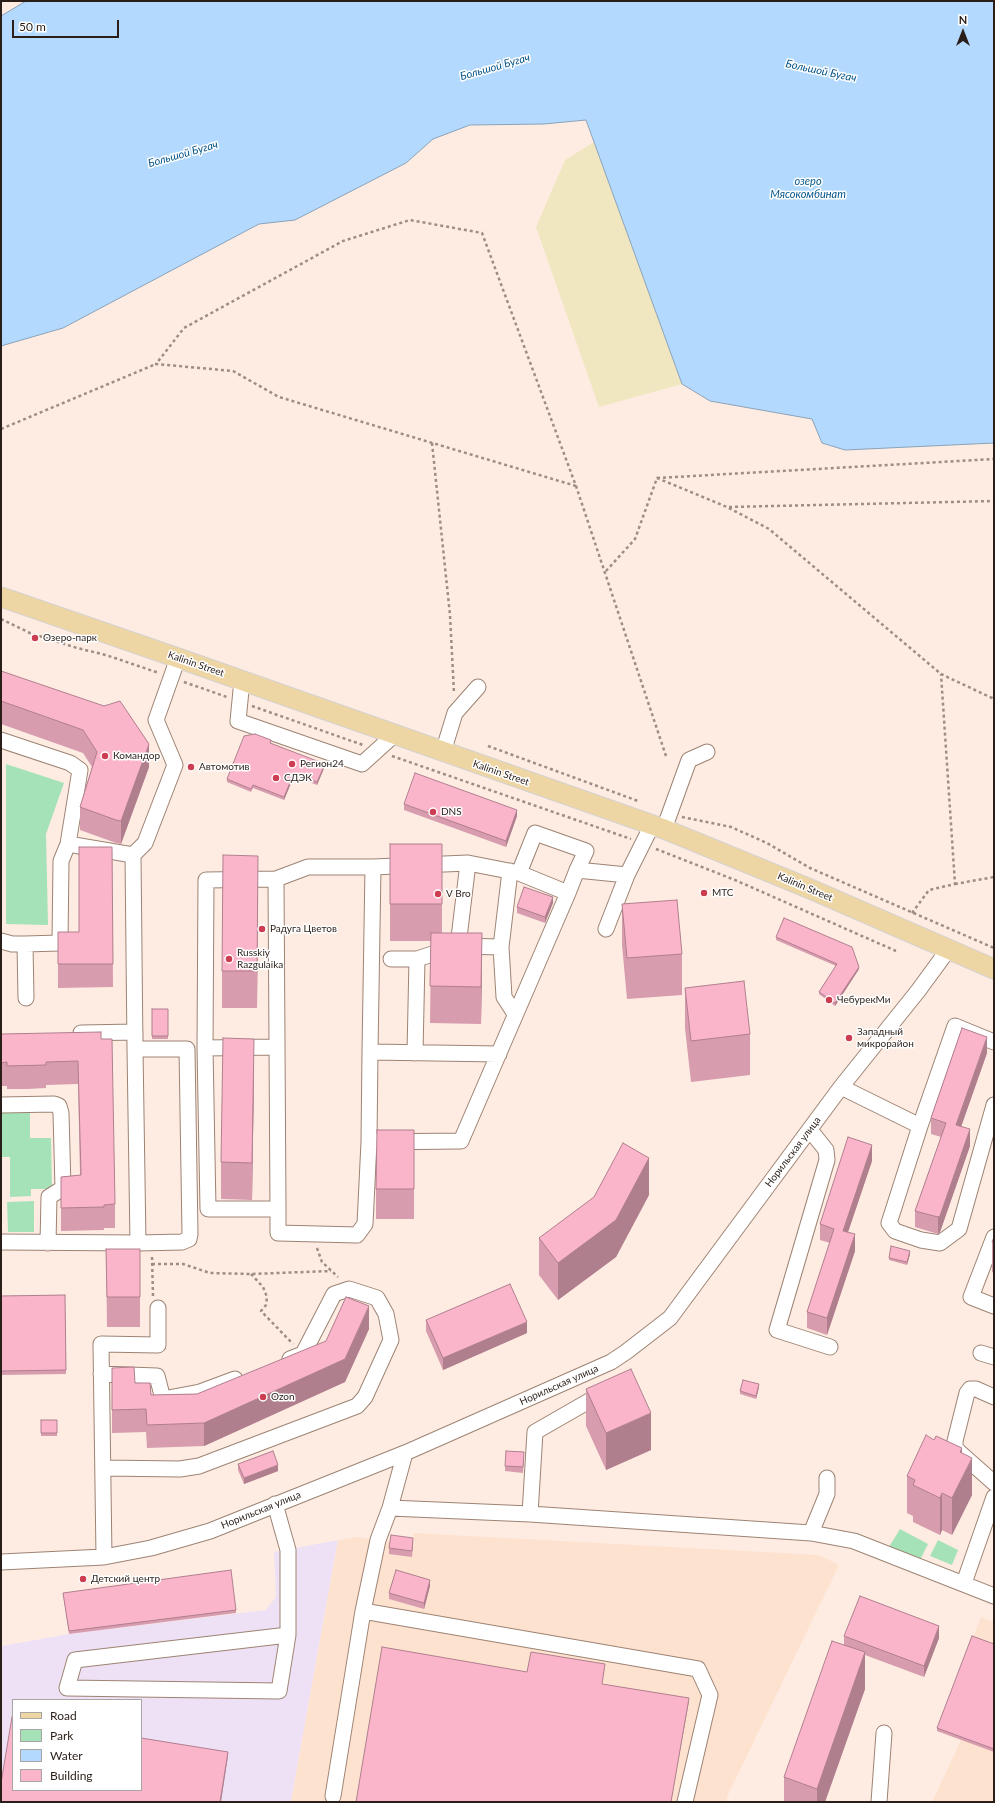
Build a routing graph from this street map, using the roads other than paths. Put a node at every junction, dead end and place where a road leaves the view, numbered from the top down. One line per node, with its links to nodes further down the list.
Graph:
1 (1, 597): 2 (main road, Kalinin Street)
2 (178, 658): 3 (main road, Kalinin Street); 11 (street)
3 (242, 680): 5 (main road, Kalinin Street); 5 (street)
4 (478, 687): 7 (street)
5 (394, 735): 7 (main road, Kalinin Street)
6 (1, 740): 10 (street)
7 (443, 752): 9 (main road, Kalinin Street)
8 (707, 752): 9 (street)
9 (658, 827): 16 (street); 24 (main road, Kalinin Street)
10 (68, 844): 11 (street); 21 (street)
11 (133, 854): 30 (street)
12 (468, 863): 13 (street); 15 (street); 22 (street)
13 (373, 867): 17 (street); 36 (street)
14 (577, 870): 15 (street); 16 (street); 18 (street)
15 (515, 872): 18 (street); 23 (street)
16 (627, 875): 19 (street)
17 (276, 879): 33 (street); 34 (street)
18 (568, 893): 29 (street)
19 (606, 930)
20 (1, 941): 21 (street)
21 (25, 944): 28 (street)
22 (458, 946): 23 (street); 25 (street)
23 (501, 947): 29 (street)
24 (948, 950): 27 (main road, Kalinin Street); 39 (street, Норильская улица)
25 (417, 958): 26 (street); 37 (street)
26 (391, 959)
27 (994, 969)
28 (26, 998)
29 (515, 1014): 38 (street)
30 (135, 1032): 31 (street); 35 (street)
31 (64, 1033)
32 (994, 1042): 42 (street)
33 (205, 1048): 34 (street); 45 (street)
34 (276, 1048): 45 (street)
35 (135, 1049): 48 (street); 48 (street)
36 (370, 1052): 37 (street); 44 (street)
37 (415, 1053): 38 (street)
38 (499, 1054): 44 (street)
39 (841, 1086): 42 (street); 43 (street, Норильская улица)
40 (1, 1105): 49 (street)
41 (994, 1105): 42 (street)
42 (920, 1126)
43 (810, 1130): 52 (street); 58 (street, Норильская улица)
44 (369, 1142): 45 (street)
45 (278, 1209)
46 (994, 1237): 50 (street)
47 (1, 1242): 49 (street)
48 (145, 1242): 49 (street)
49 (48, 1243)
50 (994, 1306)
51 (158, 1308): 55 (street)
52 (830, 1347)
53 (273, 1365): 59 (street)
54 (251, 1373): 55 (street)
55 (101, 1374): 59 (street)
56 (994, 1396): 61 (street)
57 (589, 1401): 65 (street)
58 (405, 1453): 63 (street, Норильская улица); 64 (street)
59 (104, 1468): 67 (street)
60 (827, 1478): 66 (street)
61 (994, 1483)
62 (994, 1497): 69 (street)
63 (275, 1504): 67 (street, Норильская улица); 72 (street)
64 (390, 1508): 65 (street); 71 (street)
65 (530, 1514): 66 (street)
66 (810, 1533): 69 (street)
67 (104, 1557): 68 (street, Норильская улица)
68 (1, 1562)
69 (964, 1583): 70 (street)
70 (994, 1596)
71 (363, 1611): 74 (street); 75 (street)
72 (288, 1635): 72 (street)
73 (884, 1733): 76 (street)
74 (333, 1796)
75 (685, 1802)
76 (879, 1802)

